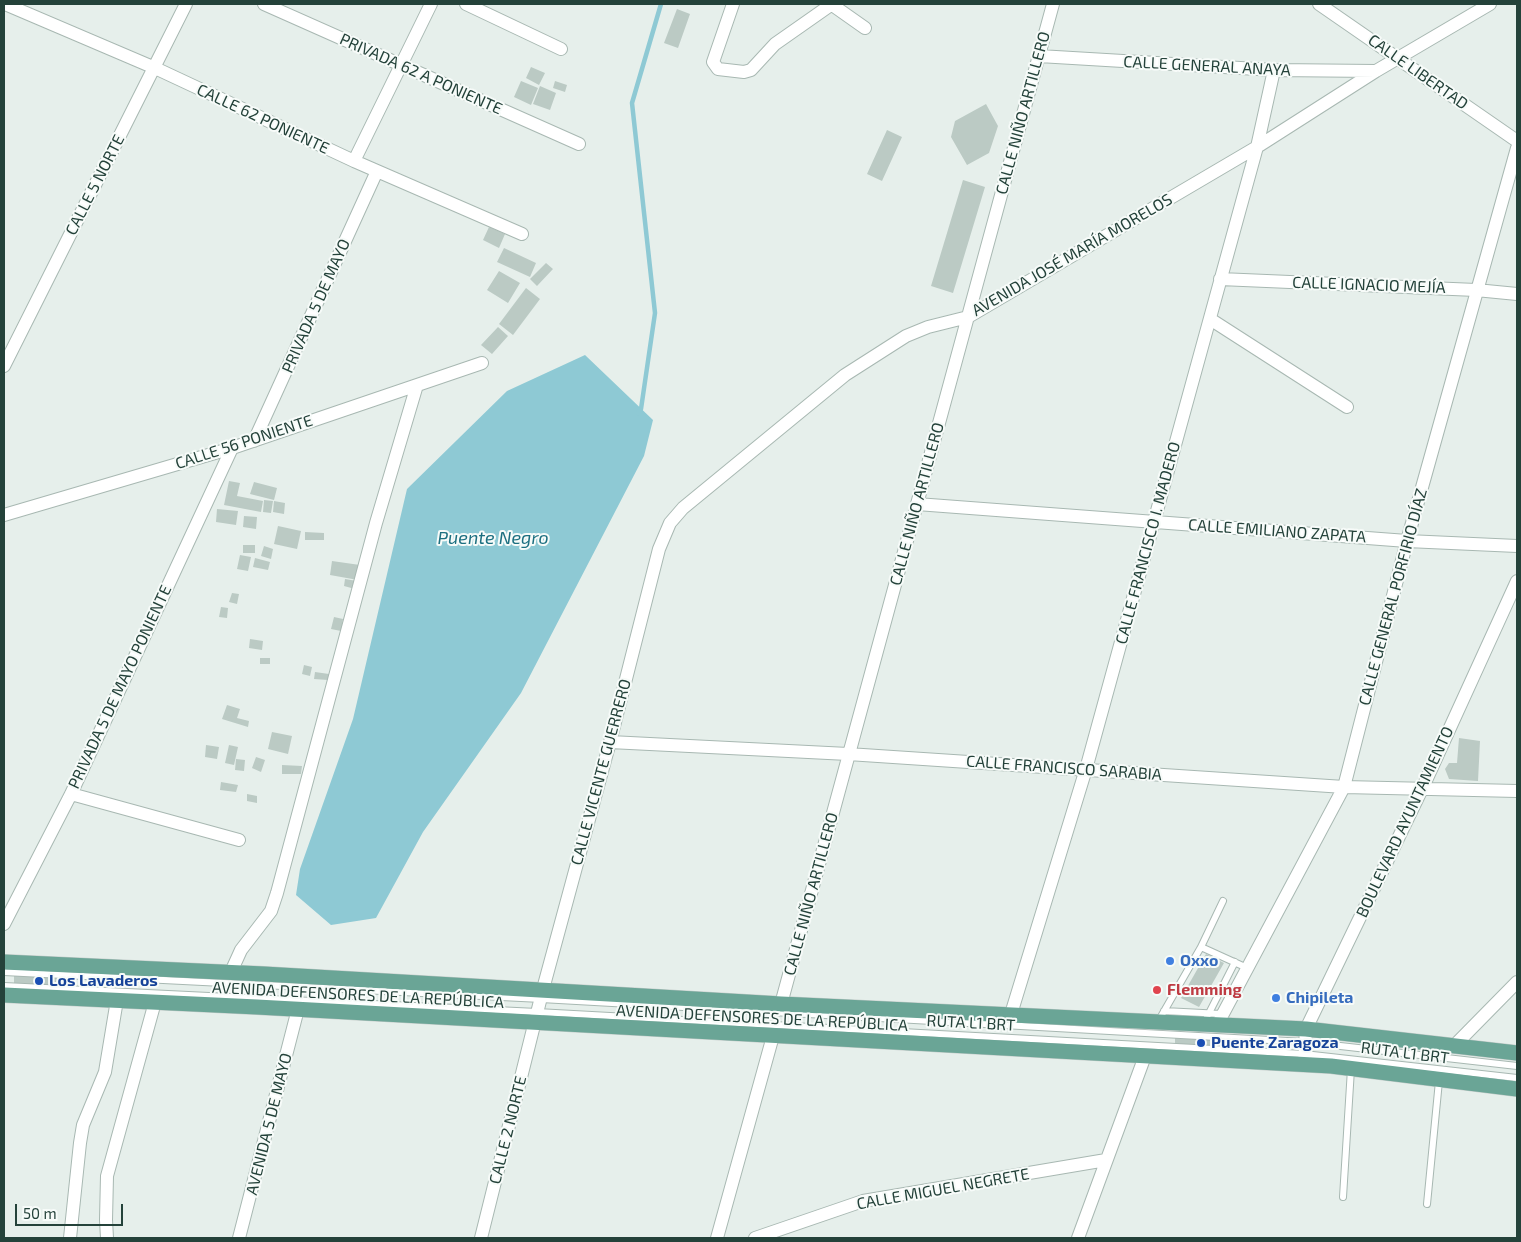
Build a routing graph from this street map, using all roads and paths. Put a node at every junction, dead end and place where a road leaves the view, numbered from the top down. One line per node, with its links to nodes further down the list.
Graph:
1 (5, 4): 16 (street, CALLE 62 PONIENTE)
2 (186, 4): 16 (street, CALLE 5 NORTE)
3 (264, 4): 15 (street, PRIVADA 62 A PONIENTE)
4 (431, 4): 15 (street)
5 (466, 4): 12 (street)
6 (733, 4): 7 (street)
7 (831, 4): 11 (street)
8 (1053, 4): 13 (street, CALLE NIÑO ARTILLERO)
9 (1320, 4): 14 (street, CALLE LIBERTAD)
10 (1490, 4): 14 (street, AVENIDA JOSÉ MARÍA MORELOS)
11 (865, 28)
12 (561, 49)
13 (1039, 56): 17 (street, CALLE GENERAL ANAYA); 29 (street, CALLE NIÑO ARTILLERO)
14 (1398, 58): 18 (street, AVENIDA JOSÉ MARÍA MORELOS); 19 (street, CALLE LIBERTAD)
15 (400, 66): 20 (street, PRIVADA 62 A PONIENTE); 23 (street)
16 (155, 68): 23 (street, CALLE 62 PONIENTE); 32 (street, CALLE 5 NORTE)
17 (1274, 70): 18 (street, CALLE GENERAL ANAYA); 21 (street, CALLE FRANCISCO I. MADERO)
18 (1376, 71): 21 (street, AVENIDA JOSÉ MARÍA MORELOS)
19 (1517, 141)
20 (579, 144)
21 (1257, 147): 26 (street, CALLE FRANCISCO I. MADERO); 29 (street, AVENIDA JOSÉ MARÍA MORELOS)
22 (1517, 148): 27 (street, CALLE GENERAL PORFIRIO DÍAZ)
23 (354, 161): 24 (street, CALLE 62 PONIENTE)
24 (377, 171): 25 (street, CALLE 62 PONIENTE); 35 (street, PRIVADA 5 DE MAYO)
25 (522, 234)
26 (1220, 279): 27 (street, CALLE IGNACIO MEJÍA); 30 (street, CALLE FRANCISCO I. MADERO)
27 (1476, 290): 28 (street, CALLE IGNACIO MEJÍA); 41 (street, CALLE GENERAL PORFIRIO DÍAZ)
28 (1517, 294)
29 (968, 316): 37 (street, CALLE NIÑO ARTILLERO); 40 (street, AVENIDA JOSÉ MARÍA MORELOS)
30 (1210, 319): 34 (street); 39 (street, CALLE FRANCISCO I. MADERO)
31 (482, 363): 33 (street, CALLE 56 PONIENTE)
32 (4, 366)
33 (417, 385): 35 (street, CALLE 56 PONIENTE); 58 (street)
34 (1346, 407)
35 (254, 440): 36 (street, CALLE 56 PONIENTE)
36 (232, 448): 38 (street, CALLE 56 PONIENTE); 50 (street, PRIVADA 5 DE MAYO PONIENTE)
37 (917, 504): 39 (street, CALLE EMILIANO ZAPATA); 45 (street, CALLE NIÑO ARTILLERO)
38 (4, 515)
39 (1154, 522): 41 (street, CALLE EMILIANO ZAPATA); 46 (street, CALLE FRANCISCO I. MADERO)
40 (670, 523): 44 (street, CALLE VICENTE GUERRERO)
41 (1407, 541): 42 (street, CALLE EMILIANO ZAPATA); 47 (street, CALLE GENERAL PORFIRIO DÍAZ)
42 (1517, 546)
43 (1517, 581): 48 (street, BOULEVARD AYUNTAMIENTO)
44 (610, 742): 45 (street, CALLE FRANCISCO SARABIA); 61 (street, CALLE VICENTE GUERRERO)
45 (848, 754): 46 (street, CALLE FRANCISCO SARABIA); 65 (street, CALLE NIÑO ARTILLERO)
46 (1086, 769): 47 (street, CALLE FRANCISCO SARABIA); 67 (street, CALLE FRANCISCO I. MADERO)
47 (1344, 787): 48 (street, CALLE FRANCISCO SARABIA); 56 (street, CALLE GENERAL PORFIRIO DÍAZ)
48 (1423, 787): 49 (street, CALLE FRANCISCO SARABIA); 73 (street, BOULEVARD AYUNTAMIENTO)
49 (1517, 791)
50 (70, 794): 51 (street); 53 (street, PRIVADA 5 DE MAYO PONIENTE)
51 (239, 840)
52 (1223, 900): 54 (lane)
53 (4, 924)
54 (1201, 947): 56 (lane); 68 (lane)
55 (4, 962): 58 (main road, AVENIDA DEFENSORES DE LA REPÚBLICA)
56 (1240, 965): 70 (street, CALLE GENERAL PORFIRIO DÍAZ)
57 (4, 972): 61 (lane, RUTA L1 BRT)
58 (232, 972): 61 (main road, AVENIDA DEFENSORES DE LA REPÚBLICA)
59 (1517, 982): 72 (street)
60 (4, 986): 69 (lane, RUTA L1 BRT)
61 (542, 994): 65 (main road, AVENIDA DEFENSORES DE LA REPÚBLICA); 69 (street, CALLE VICENTE GUERRERO); 73 (lane, RUTA L1 BRT)
62 (4, 995): 63 (main road, AVENIDA DEFENSORES DE LA REPÚBLICA)
63 (117, 1000): 64 (main road, AVENIDA DEFENSORES DE LA REPÚBLICA); 84 (street)
64 (155, 1002): 66 (main road, AVENIDA DEFENSORES DE LA REPÚBLICA); 85 (street)
65 (781, 1004): 67 (main road, AVENIDA DEFENSORES DE LA REPÚBLICA)
66 (298, 1009): 69 (main road, AVENIDA DEFENSORES DE LA REPÚBLICA); 86 (street, AVENIDA 5 DE MAYO)
67 (1011, 1014): 68 (main road, AVENIDA DEFENSORES DE LA REPÚBLICA)
68 (1161, 1016): 70 (main road, AVENIDA DEFENSORES DE LA REPÚBLICA)
69 (536, 1017): 71 (main road, AVENIDA DEFENSORES DE LA REPÚBLICA); 73 (lane, RUTA L1 BRT); 87 (street, CALLE 2 NORTE)
70 (1213, 1019): 73 (main road, AVENIDA DEFENSORES DE LA REPÚBLICA)
71 (773, 1036): 75 (main road, AVENIDA DEFENSORES DE LA REPÚBLICA); 88 (street)
72 (1455, 1044): 73 (main road, AVENIDA DEFENSORES DE LA REPÚBLICA); 74 (main road, AVENIDA DEFENSORES DE LA REPÚBLICA)
73 (1305, 1047): 75 (main road, AVENIDA DEFENSORES DE LA REPÚBLICA); 76 (lane, RUTA L1 BRT); 77 (main road, AVENIDA DEFENSORES DE LA REPÚBLICA); 78 (lane, RUTA L1 BRT)
74 (1517, 1053)
75 (1145, 1056): 81 (street)
76 (1517, 1066)
77 (1351, 1069): 79 (main road, AVENIDA DEFENSORES DE LA REPÚBLICA); 82 (lane)
78 (1517, 1078)
79 (1439, 1079): 80 (main road, AVENIDA DEFENSORES DE LA REPÚBLICA); 83 (lane)
80 (1517, 1088)
81 (1106, 1160): 89 (street, CALLE MIGUEL NEGRETE); 90 (street)
82 (1343, 1197)
83 (1427, 1204)
84 (70, 1238)
85 (107, 1238)
86 (239, 1238)
87 (481, 1238)
88 (717, 1238)
89 (755, 1238)
90 (1078, 1238)

